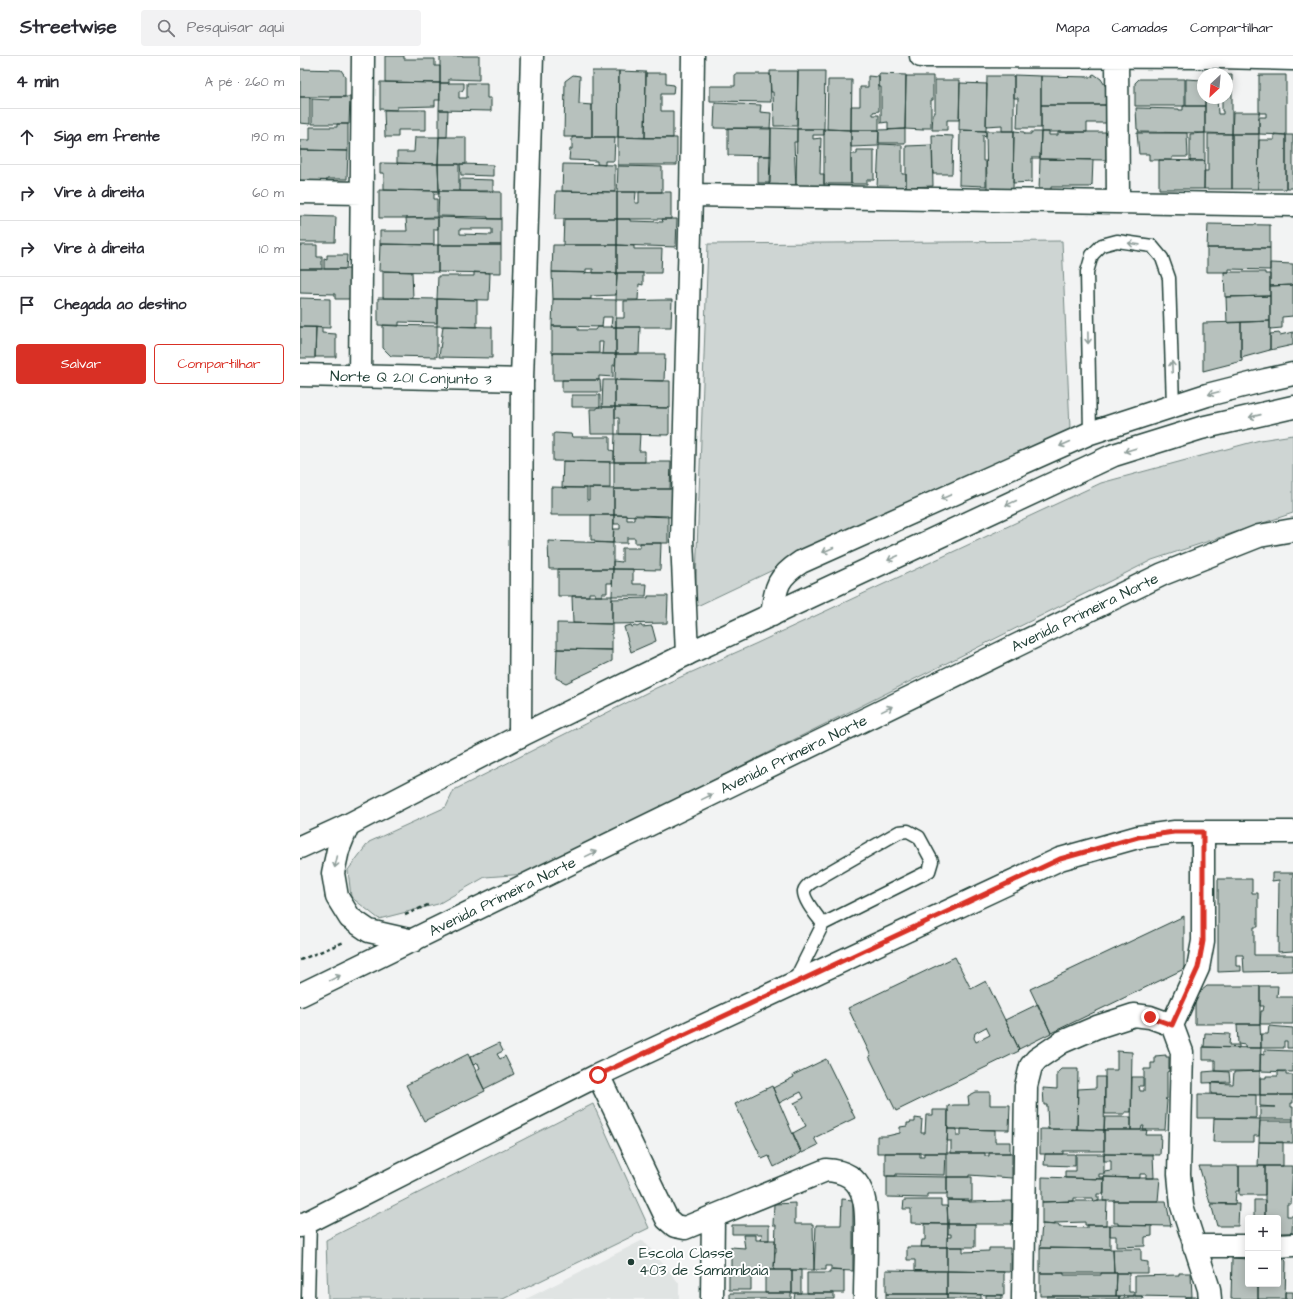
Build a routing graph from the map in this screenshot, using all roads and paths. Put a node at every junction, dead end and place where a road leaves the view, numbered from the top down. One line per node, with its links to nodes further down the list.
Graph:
1 (364, 56): 9 (street)
2 (532, 56): 16 (street)
3 (693, 56): 10 (street)
4 (921, 56): 5 (street)
5 (1117, 57): 6 (street); 11 (street)
6 (1220, 57): 7 (street)
7 (1293, 59)
8 (300, 192): 9 (street)
9 (361, 193): 15 (street)
10 (691, 195): 11 (street); 22 (street)
11 (1118, 201): 12 (street)
12 (1293, 205)
13 (1293, 374): 17 (street, one-way to 17)
14 (300, 375): 15 (street, Norte Q 201 Conjunto 3)
15 (360, 376): 16 (street, Norte Q 201 Conjunto 3)
16 (522, 380): 23 (street)
17 (1173, 406): 19 (street); 19 (lane, one-way to 19)
18 (1293, 407): 21 (street, one-way to 21)
19 (1090, 433): 21 (street, one-way to 21)
20 (1293, 530): 29 (street, Avenida Primeira Norte, one-way to 20)
21 (772, 615): 22 (street)
22 (687, 654): 23 (street)
23 (520, 736): 24 (street)
24 (348, 825): 27 (street); 29 (street, one-way to 29)
25 (1203, 832): 26 (street); 30 (street); 32 (street)
26 (1293, 832)
27 (300, 847)
28 (823, 924): 28 (lane); 30 (lane)
29 (414, 941): 31 (street, Avenida Primeira Norte, one-way to 29)
30 (794, 983): 33 (street)
31 (300, 995)
32 (1172, 1025): 37 (street); 43 (street)
33 (598, 1075): 34 (street); 35 (street)
34 (714, 1216): 41 (street); 42 (street)
35 (305, 1224): 40 (lane)
36 (1293, 1245): 39 (street)
37 (1194, 1246): 38 (street); 44 (street)
38 (1245, 1246)
39 (1281, 1246)
40 (308, 1299)
41 (712, 1299)
42 (865, 1299)
43 (1023, 1299)
44 (1210, 1299)

